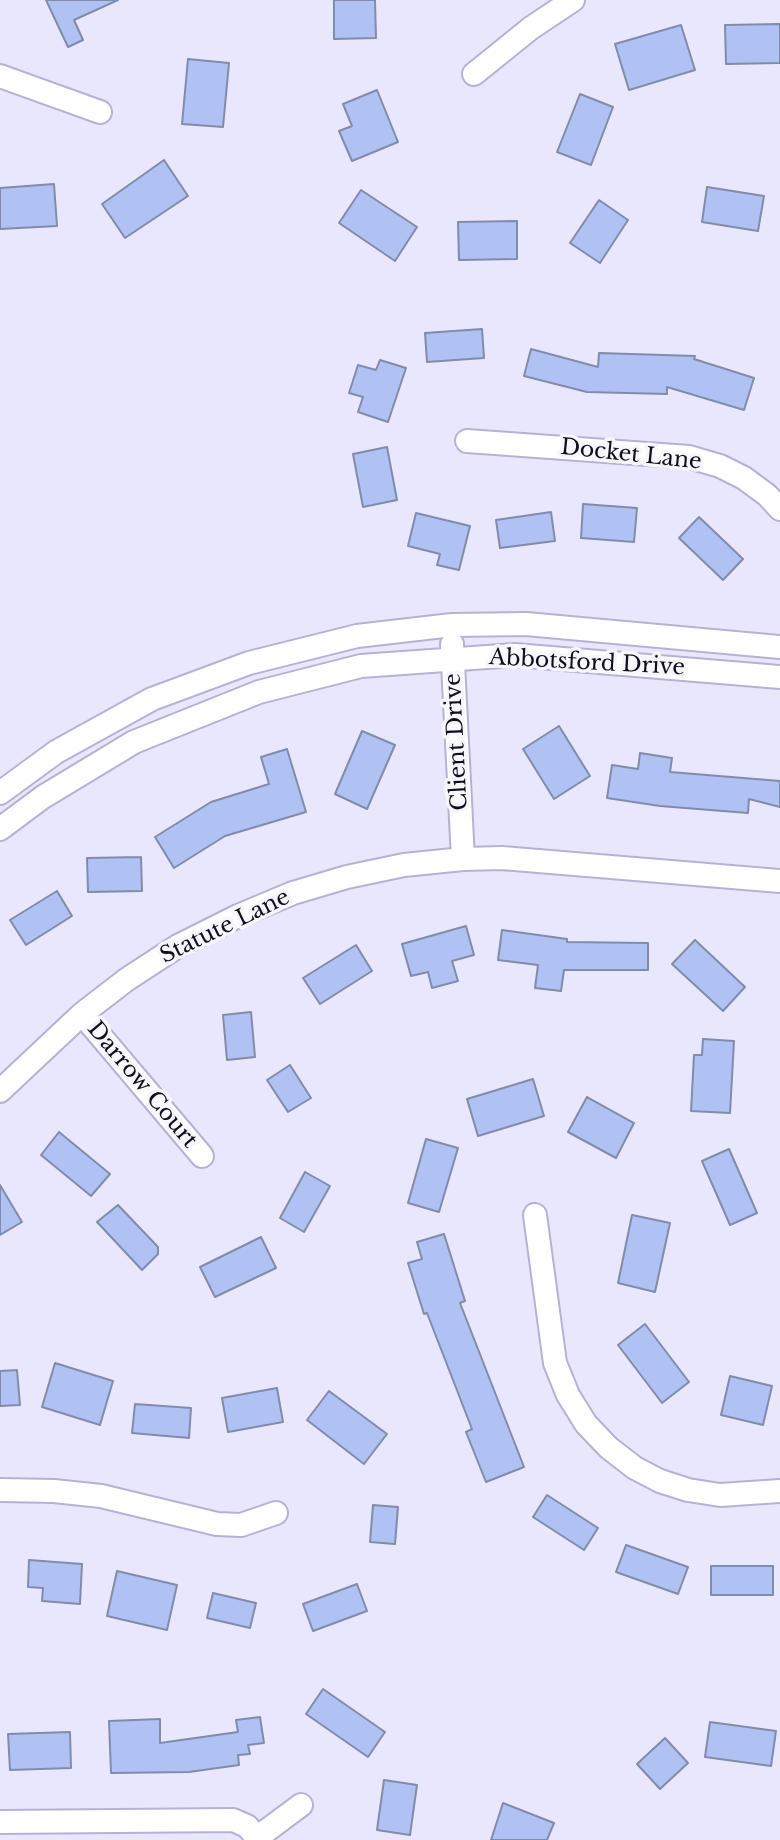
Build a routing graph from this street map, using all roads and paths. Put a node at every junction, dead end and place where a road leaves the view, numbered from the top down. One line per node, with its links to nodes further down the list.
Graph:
1 (573, 0): 2 (street)
2 (474, 74)
3 (0, 76): 4 (street)
4 (100, 112)
5 (467, 441): 6 (street, Docket Lane)
6 (780, 509)
7 (452, 625): 8 (street, Abbotsford Drive); 9 (street, Client Drive); 11 (street, Abbotsford Drive)
8 (780, 647)
9 (453, 658): 10 (street, Abbotsford Drive); 12 (street, Abbotsford Drive); 13 (street, Client Drive)
10 (780, 677)
11 (0, 793)
12 (0, 829)
13 (463, 859): 14 (street, Statute Lane); 15 (street, Statute Lane)
14 (780, 881)
15 (82, 1014): 16 (street, Statute Lane); 17 (street, Darrow Court)
16 (0, 1091)
17 (202, 1156)
18 (535, 1215): 20 (street)
19 (0, 1490): 21 (street)
20 (780, 1491)
21 (276, 1513)
22 (301, 1805): 24 (street)
23 (0, 1822): 24 (street)
24 (259, 1838)

